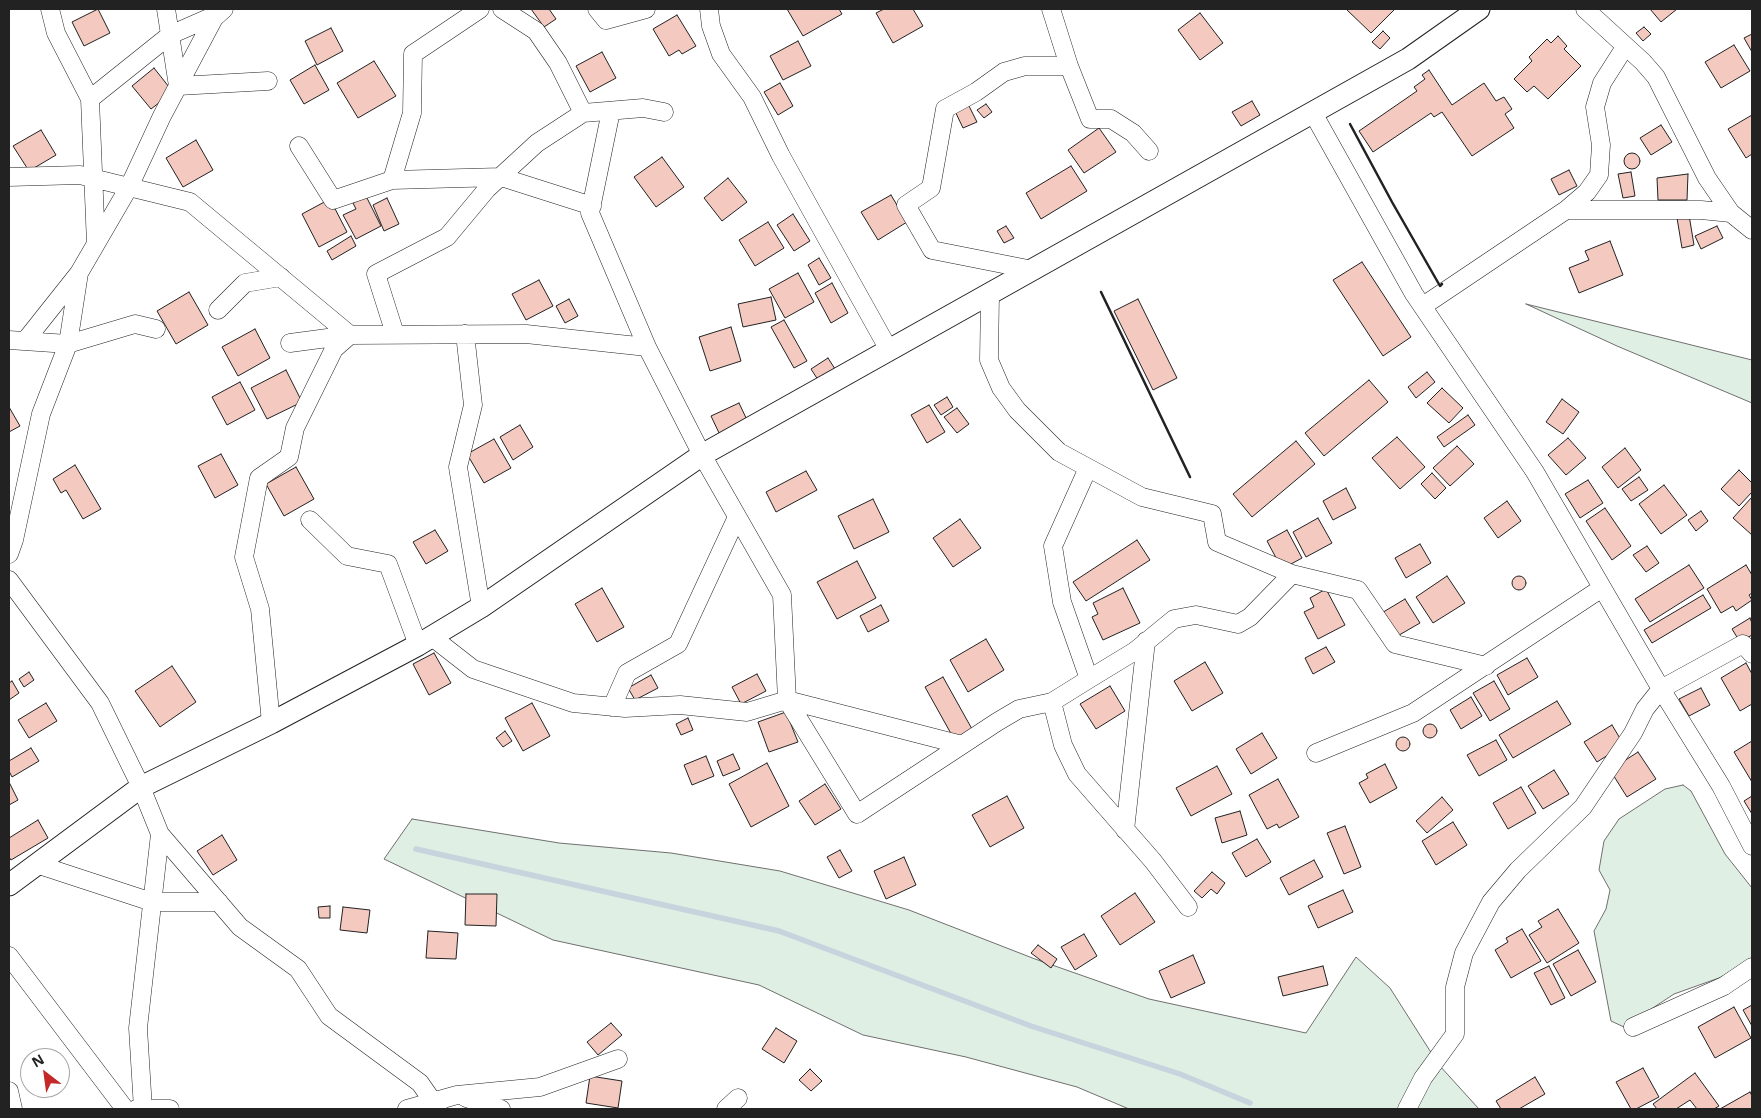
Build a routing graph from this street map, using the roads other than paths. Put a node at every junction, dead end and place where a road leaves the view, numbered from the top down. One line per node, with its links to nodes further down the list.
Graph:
1 (50, 9): 17 (street)
2 (166, 9): 12 (street)
3 (480, 9): 27 (street)
4 (502, 9): 20 (street)
5 (598, 9): 6 (street)
6 (646, 9)
7 (710, 9): 48 (street)
8 (1051, 9): 14 (street)
9 (1479, 9): 21 (street)
10 (1586, 9): 13 (street)
11 (221, 11): 12 (street); 16 (street)
12 (170, 35): 16 (street); 17 (street)
13 (1625, 47): 30 (street); 31 (street)
14 (1069, 66): 23 (street); 34 (street)
15 (268, 81): 16 (street)
16 (178, 86): 28 (street)
17 (90, 99): 26 (street)
18 (611, 111): 19 (street); 20 (street); 29 (street)
19 (664, 112)
20 (583, 113): 25 (street)
21 (1313, 113): 34 (street); 38 (street)
22 (299, 146): 27 (street)
23 (1148, 151)
24 (9, 177): 26 (street)
25 (501, 177): 27 (street); 29 (street); 41 (street)
26 (94, 178): 28 (street); 33 (street)
27 (392, 180)
28 (129, 187): 33 (street); 36 (street)
29 (592, 206): 47 (street)
30 (1566, 210): 31 (street); 38 (street)
31 (1732, 213): 32 (street)
32 (1752, 230)
33 (96, 244): 35 (street)
34 (1033, 270): 37 (street)
35 (79, 273): 44 (street); 46 (street)
36 (281, 278): 39 (street); 43 (street)
37 (990, 294): 48 (street); 50 (street)
38 (1423, 306): 56 (street)
39 (218, 310)
40 (156, 329): 46 (street)
41 (395, 334): 42 (street); 43 (street)
42 (464, 334): 47 (street); 57 (street)
43 (350, 335): 45 (street); 67 (street)
44 (17, 340): 46 (street)
45 (290, 343)
46 (68, 344): 53 (street)
47 (647, 347): 49 (street)
48 (889, 350): 49 (street)
49 (702, 455): 51 (street); 57 (street)
50 (1088, 468): 54 (street); 62 (street)
51 (737, 517): 64 (street); 66 (street)
52 (310, 520): 58 (street)
53 (9, 551)
54 (1292, 574): 59 (street); 61 (street)
55 (9, 580): 70 (street)
56 (1602, 588): 61 (street); 63 (street)
57 (481, 607): 58 (street)
58 (425, 641): 66 (street); 67 (street)
59 (1146, 641): 62 (street); 71 (street)
60 (1752, 654): 63 (street)
61 (1486, 666): 69 (street)
62 (1090, 678): 65 (street)
63 (1661, 689): 73 (street); 92 (street)
64 (787, 700): 66 (street); 68 (street); 68 (street)
65 (1052, 702): 68 (street); 71 (street)
66 (612, 707)
67 (271, 723): 70 (street)
68 (962, 745)
69 (1316, 753)
70 (141, 788): 72 (street); 74 (street)
71 (1125, 830): 78 (street)
72 (160, 834): 76 (street); 77 (street)
73 (1752, 846)
74 (36, 864): 75 (street); 76 (street)
75 (9, 885)
76 (152, 902): 77 (street); 88 (street)
77 (219, 902): 83 (street)
78 (1188, 907)
79 (9, 956): 88 (street)
80 (1752, 967): 81 (street)
81 (1633, 1027)
82 (618, 1059): 85 (street)
83 (420, 1083): 85 (street); 86 (street)
84 (9, 1091): 87 (street)
85 (457, 1095): 86 (street); 91 (street)
86 (435, 1106): 90 (street)
87 (14, 1109)
88 (137, 1109): 89 (street)
89 (170, 1109)
90 (407, 1109)
91 (501, 1109)
92 (1406, 1109)

